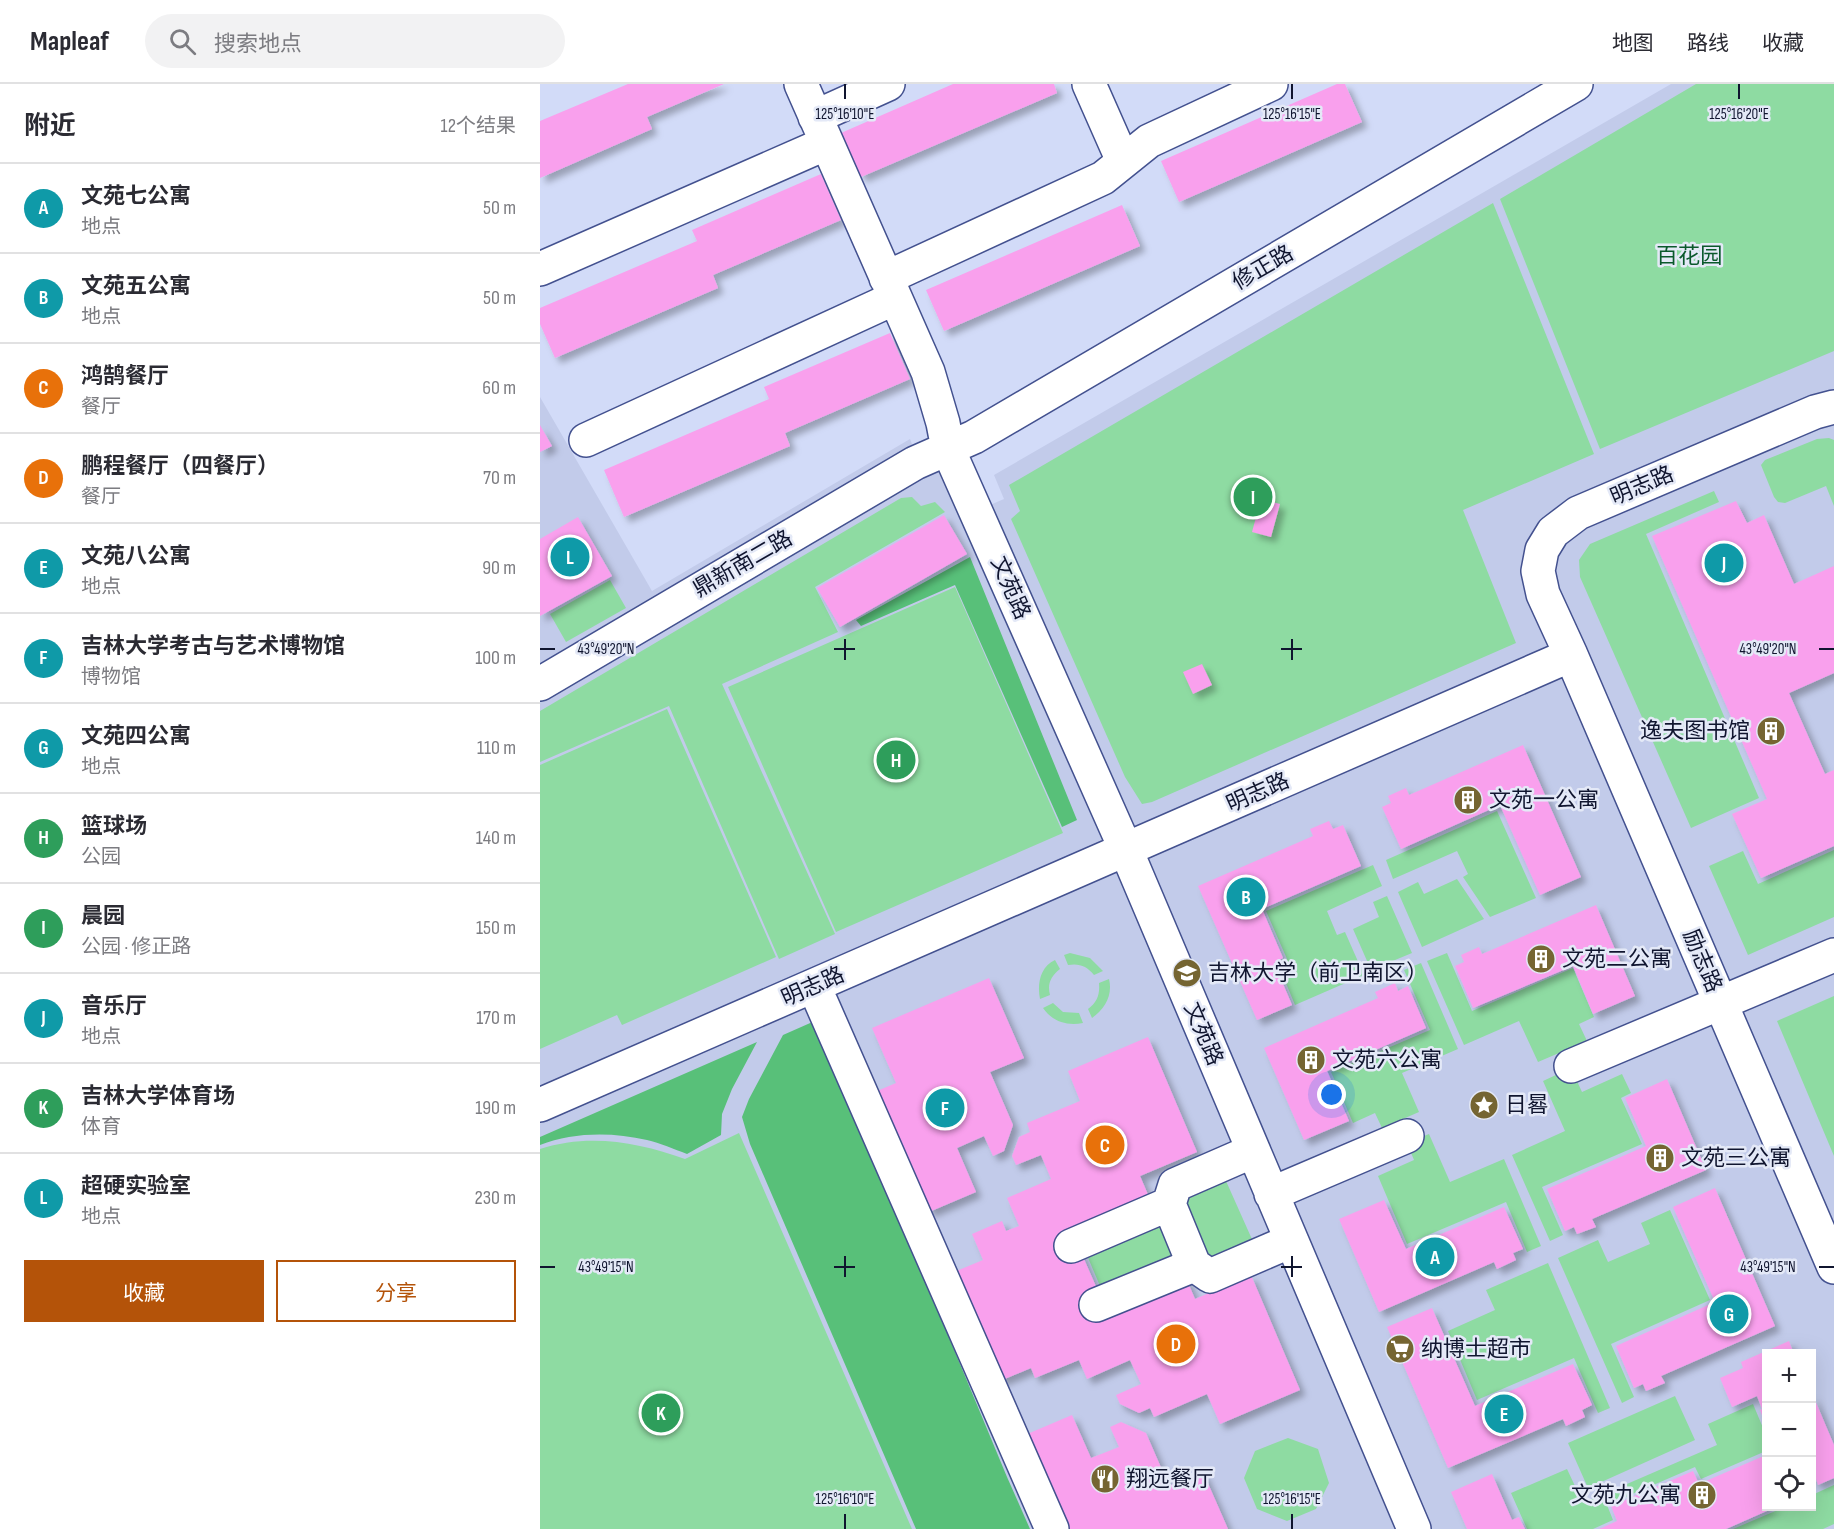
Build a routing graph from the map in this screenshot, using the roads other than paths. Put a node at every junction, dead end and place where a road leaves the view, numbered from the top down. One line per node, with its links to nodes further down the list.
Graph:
1 (801, 84): 6 (street, 文苑路)
2 (888, 84): 6 (street)
3 (1089, 84): 7 (street)
4 (1271, 84): 7 (street)
5 (1576, 84): 12 (street, 修正路)
6 (821, 130): 8 (street); 9 (street, 文苑路)
7 (1123, 161): 9 (street)
8 (540, 269)
9 (891, 288): 11 (street); 12 (street, 文苑路)
10 (1834, 407): 13 (street, 明志路)
11 (586, 440)
12 (948, 449): 14 (street, 鼎新南二路); 15 (street, 文苑路)
13 (1571, 655): 15 (street, 明志路); 18 (street, 励志路)
14 (540, 684)
15 (1125, 850): 17 (street, 明志路); 22 (street, 文苑路)
16 (1834, 954): 18 (street)
17 (814, 986): 20 (street, 明志路); 30 (street)
18 (1720, 1003): 19 (street); 28 (street, 励志路)
19 (1571, 1066)
20 (540, 1106)
21 (1407, 1136): 23 (street)
22 (1253, 1150): 23 (street, 文苑路); 24 (street)
23 (1271, 1194): 25 (street, 文苑路)
24 (1169, 1204): 26 (street); 27 (street)
25 (1291, 1241): 27 (street); 31 (street, 文苑路)
26 (1071, 1246)
27 (1194, 1265): 29 (street)
28 (1834, 1267)
29 (1096, 1305)
30 (1052, 1529)
31 (1414, 1529)

